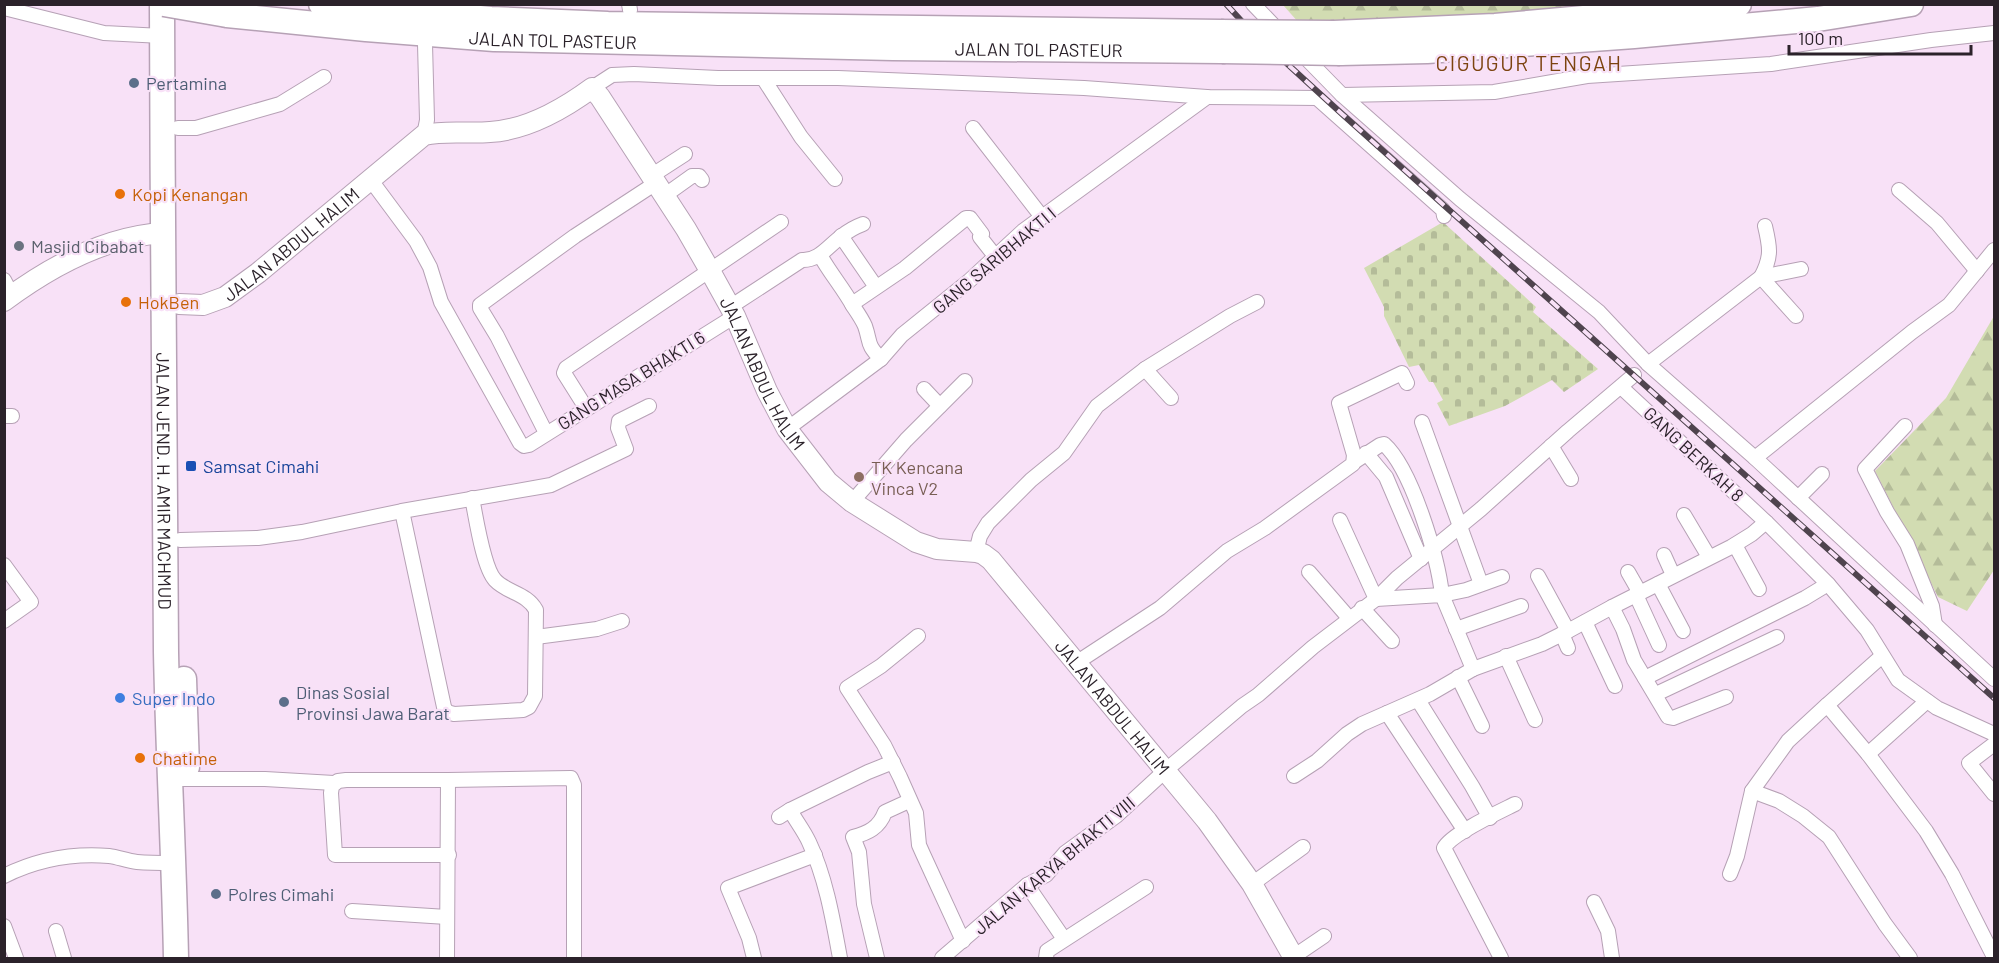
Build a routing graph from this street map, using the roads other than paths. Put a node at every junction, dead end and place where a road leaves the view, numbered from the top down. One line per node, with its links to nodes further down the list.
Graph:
1 (163, 4): 9 (highway, JALAN JEND. H. AMIR MACHMUD); 10 (highway, JALAN TOL PASTEUR, bridge)
2 (179, 4): 20 (highway, JALAN JEND. H. AMIR MACHMUD)
3 (321, 4): 10 (highway, JALAN TOL PASTEUR)
4 (1253, 4): 18 (street)
5 (1739, 4): 11 (highway, JALAN TOL PASTEUR)
6 (1911, 4): 11 (highway, JALAN TOL PASTEUR)
7 (4, 8): 9 (street)
8 (1995, 33): 18 (street)
9 (162, 36): 34 (highway, JALAN JEND. H. AMIR MACHMUD)
10 (788, 36): 11 (highway, JALAN TOL PASTEUR, bridge)
11 (1337, 43)
12 (425, 44): 22 (street)
13 (629, 60): 14 (street)
14 (634, 74): 16 (street); 17 (street)
15 (324, 76): 20 (street)
16 (763, 78): 19 (street); 24 (street)
17 (591, 88): 22 (street); 27 (street, JALAN ABDUL HALIM)
18 (1342, 95): 51 (street)
19 (1207, 97): 29 (street); 30 (street, GANG SARIBHAKTI I)
20 (186, 128): 46 (highway, JALAN JEND. H. AMIR MACHMUD)
21 (973, 128): 30 (street)
22 (424, 135): 25 (street, JALAN ABDUL HALIM)
23 (685, 154): 27 (street)
24 (835, 178)
25 (370, 179): 46 (street, JALAN ABDUL HALIM); 65 (street, GANG MASA BHAKTI 6)
26 (702, 180): 27 (street)
27 (657, 185): 39 (street, JALAN ABDUL HALIM); 65 (street)
28 (1899, 190): 41 (street)
29 (1444, 216)
30 (1042, 217): 38 (street, GANG SARIBHAKTI I)
31 (781, 222): 39 (street)
32 (863, 224): 35 (street)
33 (1765, 226): 42 (street)
34 (164, 233): 44 (street); 139 (highway, JALAN JEND. H. AMIR MACHMUD)
35 (841, 236): 37 (street); 43 (street)
36 (1995, 250): 41 (street)
37 (820, 255): 47 (street); 48 (street, GANG MASA BHAKTI 6)
38 (995, 256): 43 (street); 50 (street, GANG SARIBHAKTI I)
39 (709, 269): 48 (street, JALAN ABDUL HALIM); 61 (street)
40 (1801, 269): 42 (street)
41 (1977, 271): 68 (street)
42 (1761, 276): 49 (street); 51 (street)
43 (876, 287): 47 (street)
44 (7, 292)
45 (1257, 302): 52 (street)
46 (179, 304): 80 (highway, JALAN JEND. H. AMIR MACHMUD)
47 (852, 304): 50 (street)
48 (732, 312): 61 (street, GANG MASA BHAKTI 6); 64 (street, JALAN ABDUL HALIM)
49 (1796, 316)
50 (881, 359): 64 (street, GANG SARIBHAKTI I)
51 (1648, 364): 68 (street)
52 (1145, 369): 58 (street); 83 (street)
53 (1634, 375): 56 (street, JALAN KARYA BHAKTI VIII)
54 (965, 381): 60 (street)
55 (1407, 383): 69 (street)
56 (1621, 387): 66 (street, JALAN KARYA BHAKTI VIII); 78 (street, GANG BERKAH 8)
57 (924, 389): 60 (street)
58 (1171, 398)
59 (649, 406): 72 (street)
60 (940, 406): 74 (street)
61 (586, 408): 65 (street, GANG MASA BHAKTI 6)
62 (1422, 422): 79 (street)
63 (1905, 426): 107 (street)
64 (787, 429): 74 (street, JALAN ABDUL HALIM)
65 (546, 433)
66 (1551, 446): 71 (street); 79 (street, JALAN KARYA BHAKTI VIII)
67 (1366, 453): 69 (street); 82 (street); 86 (street)
68 (1755, 458): 73 (street)
69 (1353, 462): 119 (street)
70 (1822, 474): 73 (street)
71 (1571, 478)
72 (472, 498): 75 (street); 111 (street)
73 (1798, 498): 107 (street)
74 (852, 502): 83 (street, JALAN ABDUL HALIM)
75 (402, 511): 80 (street); 111 (street)
76 (1684, 515): 85 (street)
77 (1340, 520): 99 (street)
78 (1766, 522): 81 (street); 95 (street, GANG BERKAH 8)
79 (1459, 526): 82 (street, JALAN KARYA BHAKTI VIII); 93 (street)
80 (180, 540): 139 (highway, JALAN JEND. H. AMIR MACHMUD)
81 (1735, 545): 85 (street); 96 (street)
82 (1434, 548): 86 (street, JALAN KARYA BHAKTI VIII); 98 (street)
83 (976, 552): 119 (street, JALAN ABDUL HALIM)
84 (1664, 555): 90 (street)
85 (1709, 557): 90 (street)
86 (1420, 560): 99 (street, JALAN KARYA BHAKTI VIII)
87 (4, 565): 104 (street)
88 (1309, 572): 103 (street)
89 (1628, 572): 97 (street)
90 (1673, 575): 94 (street)
91 (1538, 576): 110 (street)
92 (1502, 577): 93 (street)
93 (1481, 584): 98 (street)
94 (1658, 584): 97 (street); 109 (street)
95 (1828, 584): 118 (street, GANG BERKAH 8); 122 (street)
96 (1759, 589)
97 (1638, 594): 101 (street); 115 (street)
98 (1442, 595): 99 (street); 108 (street)
99 (1376, 599): 102 (street, JALAN KARYA BHAKTI VIII)
100 (1521, 606): 108 (street)
101 (1612, 607): 106 (street); 122 (street)
102 (1362, 608): 103 (street, JALAN KARYA BHAKTI VIII); 114 (street)
103 (1349, 618): 137 (street, JALAN KARYA BHAKTI VIII)
104 (4, 621)
105 (622, 621): 111 (street)
106 (1585, 622): 110 (street); 124 (street)
107 (1935, 625): 123 (street)
108 (1456, 629): 120 (street)
109 (1683, 631)
110 (1565, 633): 116 (street); 117 (street)
111 (536, 636)
112 (918, 636): 136 (street)
113 (1777, 637): 125 (street)
114 (1392, 641)
115 (1659, 645)
116 (1568, 648)
117 (1506, 656): 120 (street); 131 (street)
118 (1882, 656): 128 (street, GANG BERKAH 8); 129 (street)
119 (1076, 663): 137 (street, JALAN ABDUL HALIM)
120 (1473, 669): 121 (street)
121 (1458, 677): 127 (street); 132 (street)
122 (1645, 678): 125 (street)
123 (1995, 679)
124 (1615, 686)
125 (1656, 694): 126 (street)
126 (1726, 697)
127 (1418, 699): 130 (street); 146 (street)
128 (1927, 701): 133 (street, GANG BERKAH 8); 135 (street)
129 (1827, 705): 135 (street); 142 (street)
130 (1387, 713): 138 (street); 147 (street)
131 (1535, 720)
132 (1482, 726)
133 (1995, 734)
134 (1995, 744): 143 (street)
135 (1868, 754): 165 (street)
136 (893, 762): 144 (street); 150 (street)
137 (1166, 770): 154 (street, JALAN KARYA BHAKTI VIII); 155 (street, JALAN ABDUL HALIM)
138 (1293, 776)
139 (178, 779): 141 (street); 151 (highway, JALAN JEND. H. AMIR MACHMUD); 169 (highway, JALAN JEND. H. AMIR MACHMUD)
140 (448, 780): 141 (street); 149 (street); 171 (street)
141 (334, 783): 149 (street)
142 (1752, 791): 152 (street); 180 (street)
143 (1995, 794)
144 (909, 801): 164 (street); 174 (street)
145 (1515, 804): 146 (street)
146 (1490, 818): 147 (street)
147 (1465, 831): 178 (street)
148 (1303, 847): 155 (street)
149 (448, 855): 159 (street)
150 (815, 855): 172 (street); 173 (street)
151 (174, 863): 153 (street); 168 (highway, JALAN JEND. H. AMIR MACHMUD)
152 (1730, 874)
153 (4, 876)
154 (1027, 885): 163 (street); 164 (street, JALAN KARYA BHAKTI VIII)
155 (1252, 885): 177 (street, JALAN ABDUL HALIM)
156 (1146, 887): 163 (street)
157 (1594, 902): 179 (street)
158 (352, 911): 159 (street)
159 (447, 917): 170 (street)
160 (4, 926): 166 (street)
161 (56, 931): 167 (street)
162 (1324, 936): 177 (street)
163 (1064, 939): 176 (street)
164 (963, 941): 175 (street, JALAN KARYA BHAKTI VIII)
165 (1995, 957)
166 (16, 958)
167 (64, 958)
168 (176, 958)
169 (188, 958)
170 (447, 958)
171 (574, 958)
172 (754, 958)
173 (840, 958)
174 (873, 958)
175 (942, 958)
176 (1046, 958)
177 (1293, 958)
178 (1501, 958)
179 (1612, 958)
180 (1910, 958)

